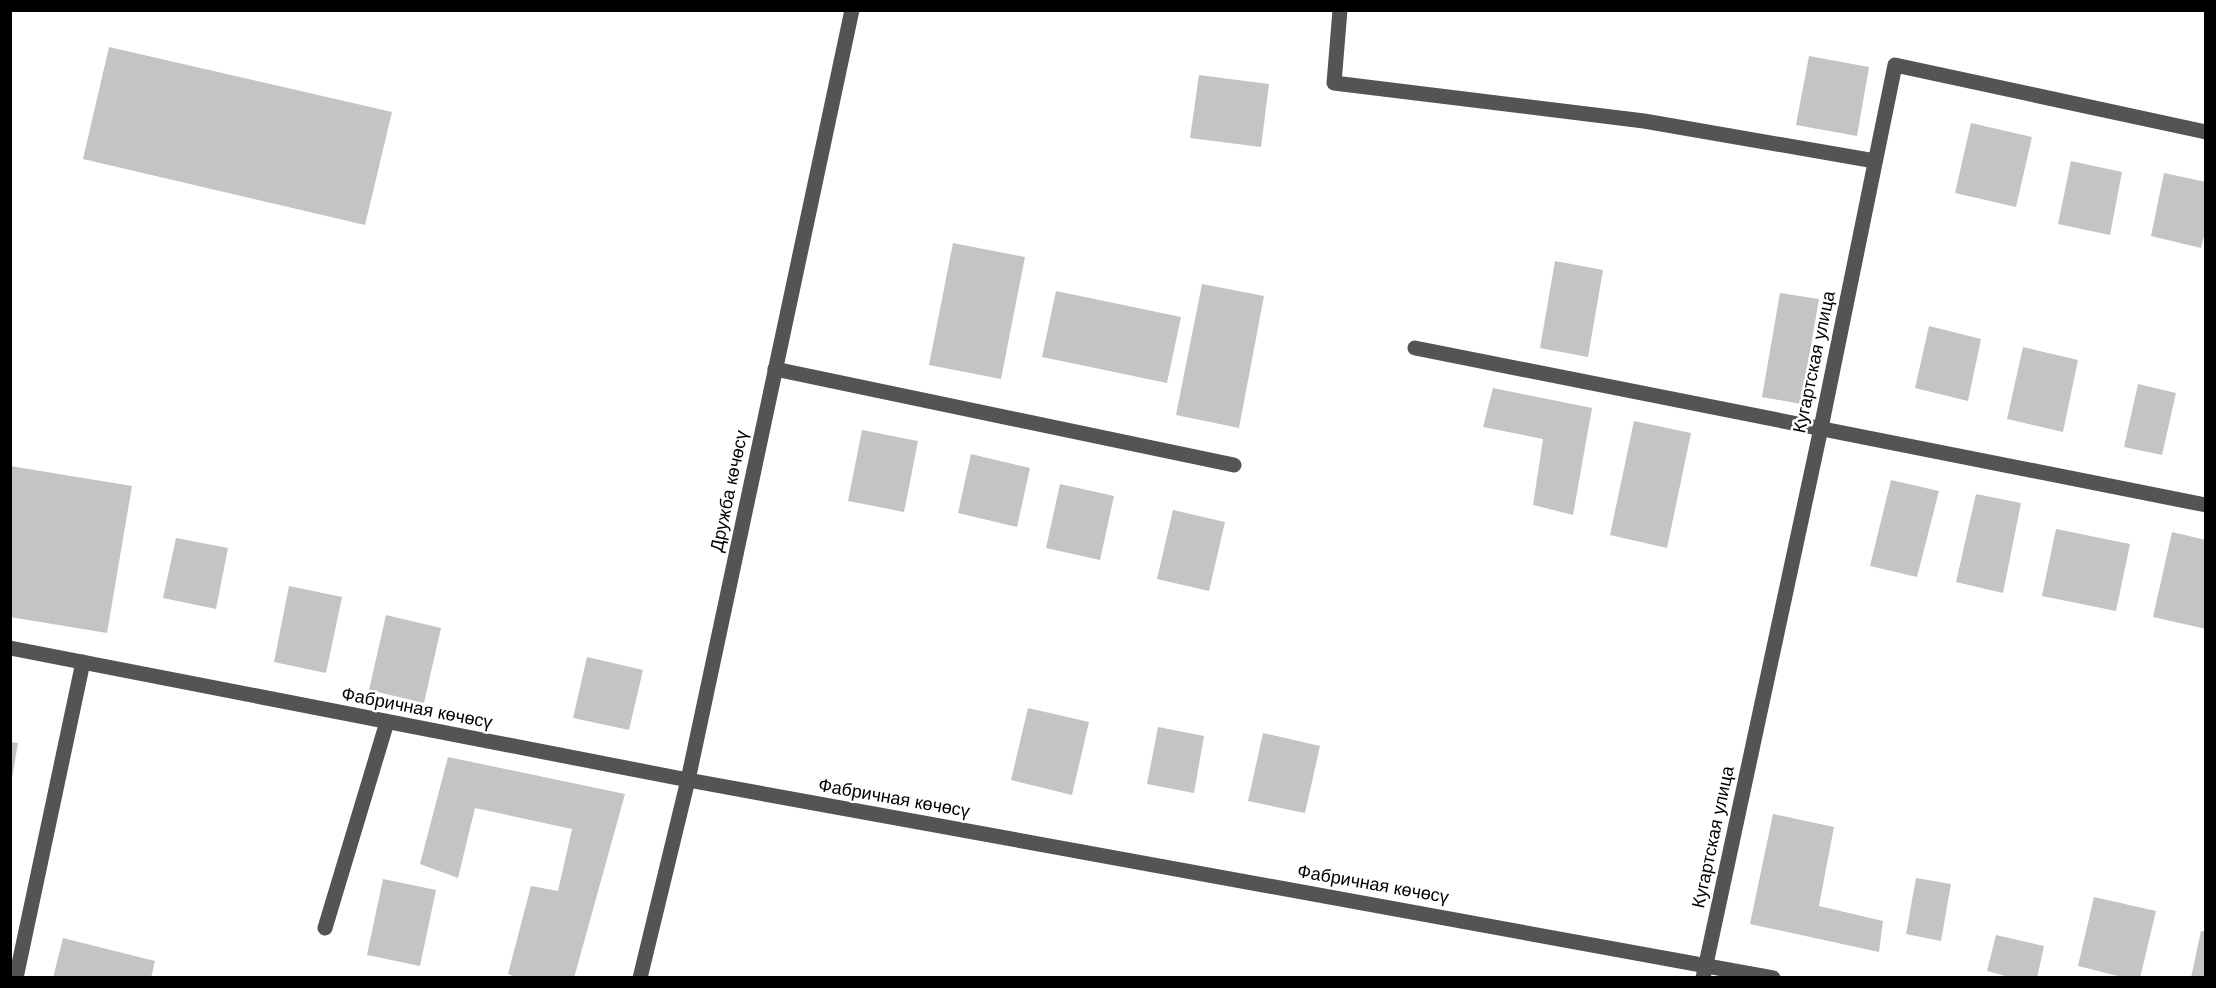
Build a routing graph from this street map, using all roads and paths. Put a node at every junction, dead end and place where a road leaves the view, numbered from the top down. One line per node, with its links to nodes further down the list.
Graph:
1 (852, 10): 6 (street, Дружба көчөсү)
2 (1340, 10): 4 (street)
3 (2205, 132): 4 (street, Кугартская улица)
4 (1875, 161): 7 (street, Кугартская улица)
5 (1415, 348): 7 (street)
6 (775, 369): 8 (street); 13 (street, Дружба көчөсү)
7 (1821, 428): 9 (street); 15 (street, Кугартская улица)
8 (1234, 465)
9 (2205, 505)
10 (10, 648): 11 (street, Фабричная көчөсү)
11 (83, 662): 12 (street, Фабричная көчөсү); 16 (street)
12 (387, 722): 13 (street, Фабричная көчөсү); 14 (street)
13 (688, 780): 15 (street, Фабричная көчөсү); 17 (street, Дружба көчөсү)
14 (325, 928)
15 (1704, 971): 18 (street, Фабричная көчөсү)
16 (16, 978)
17 (640, 978)
18 (1773, 978)

